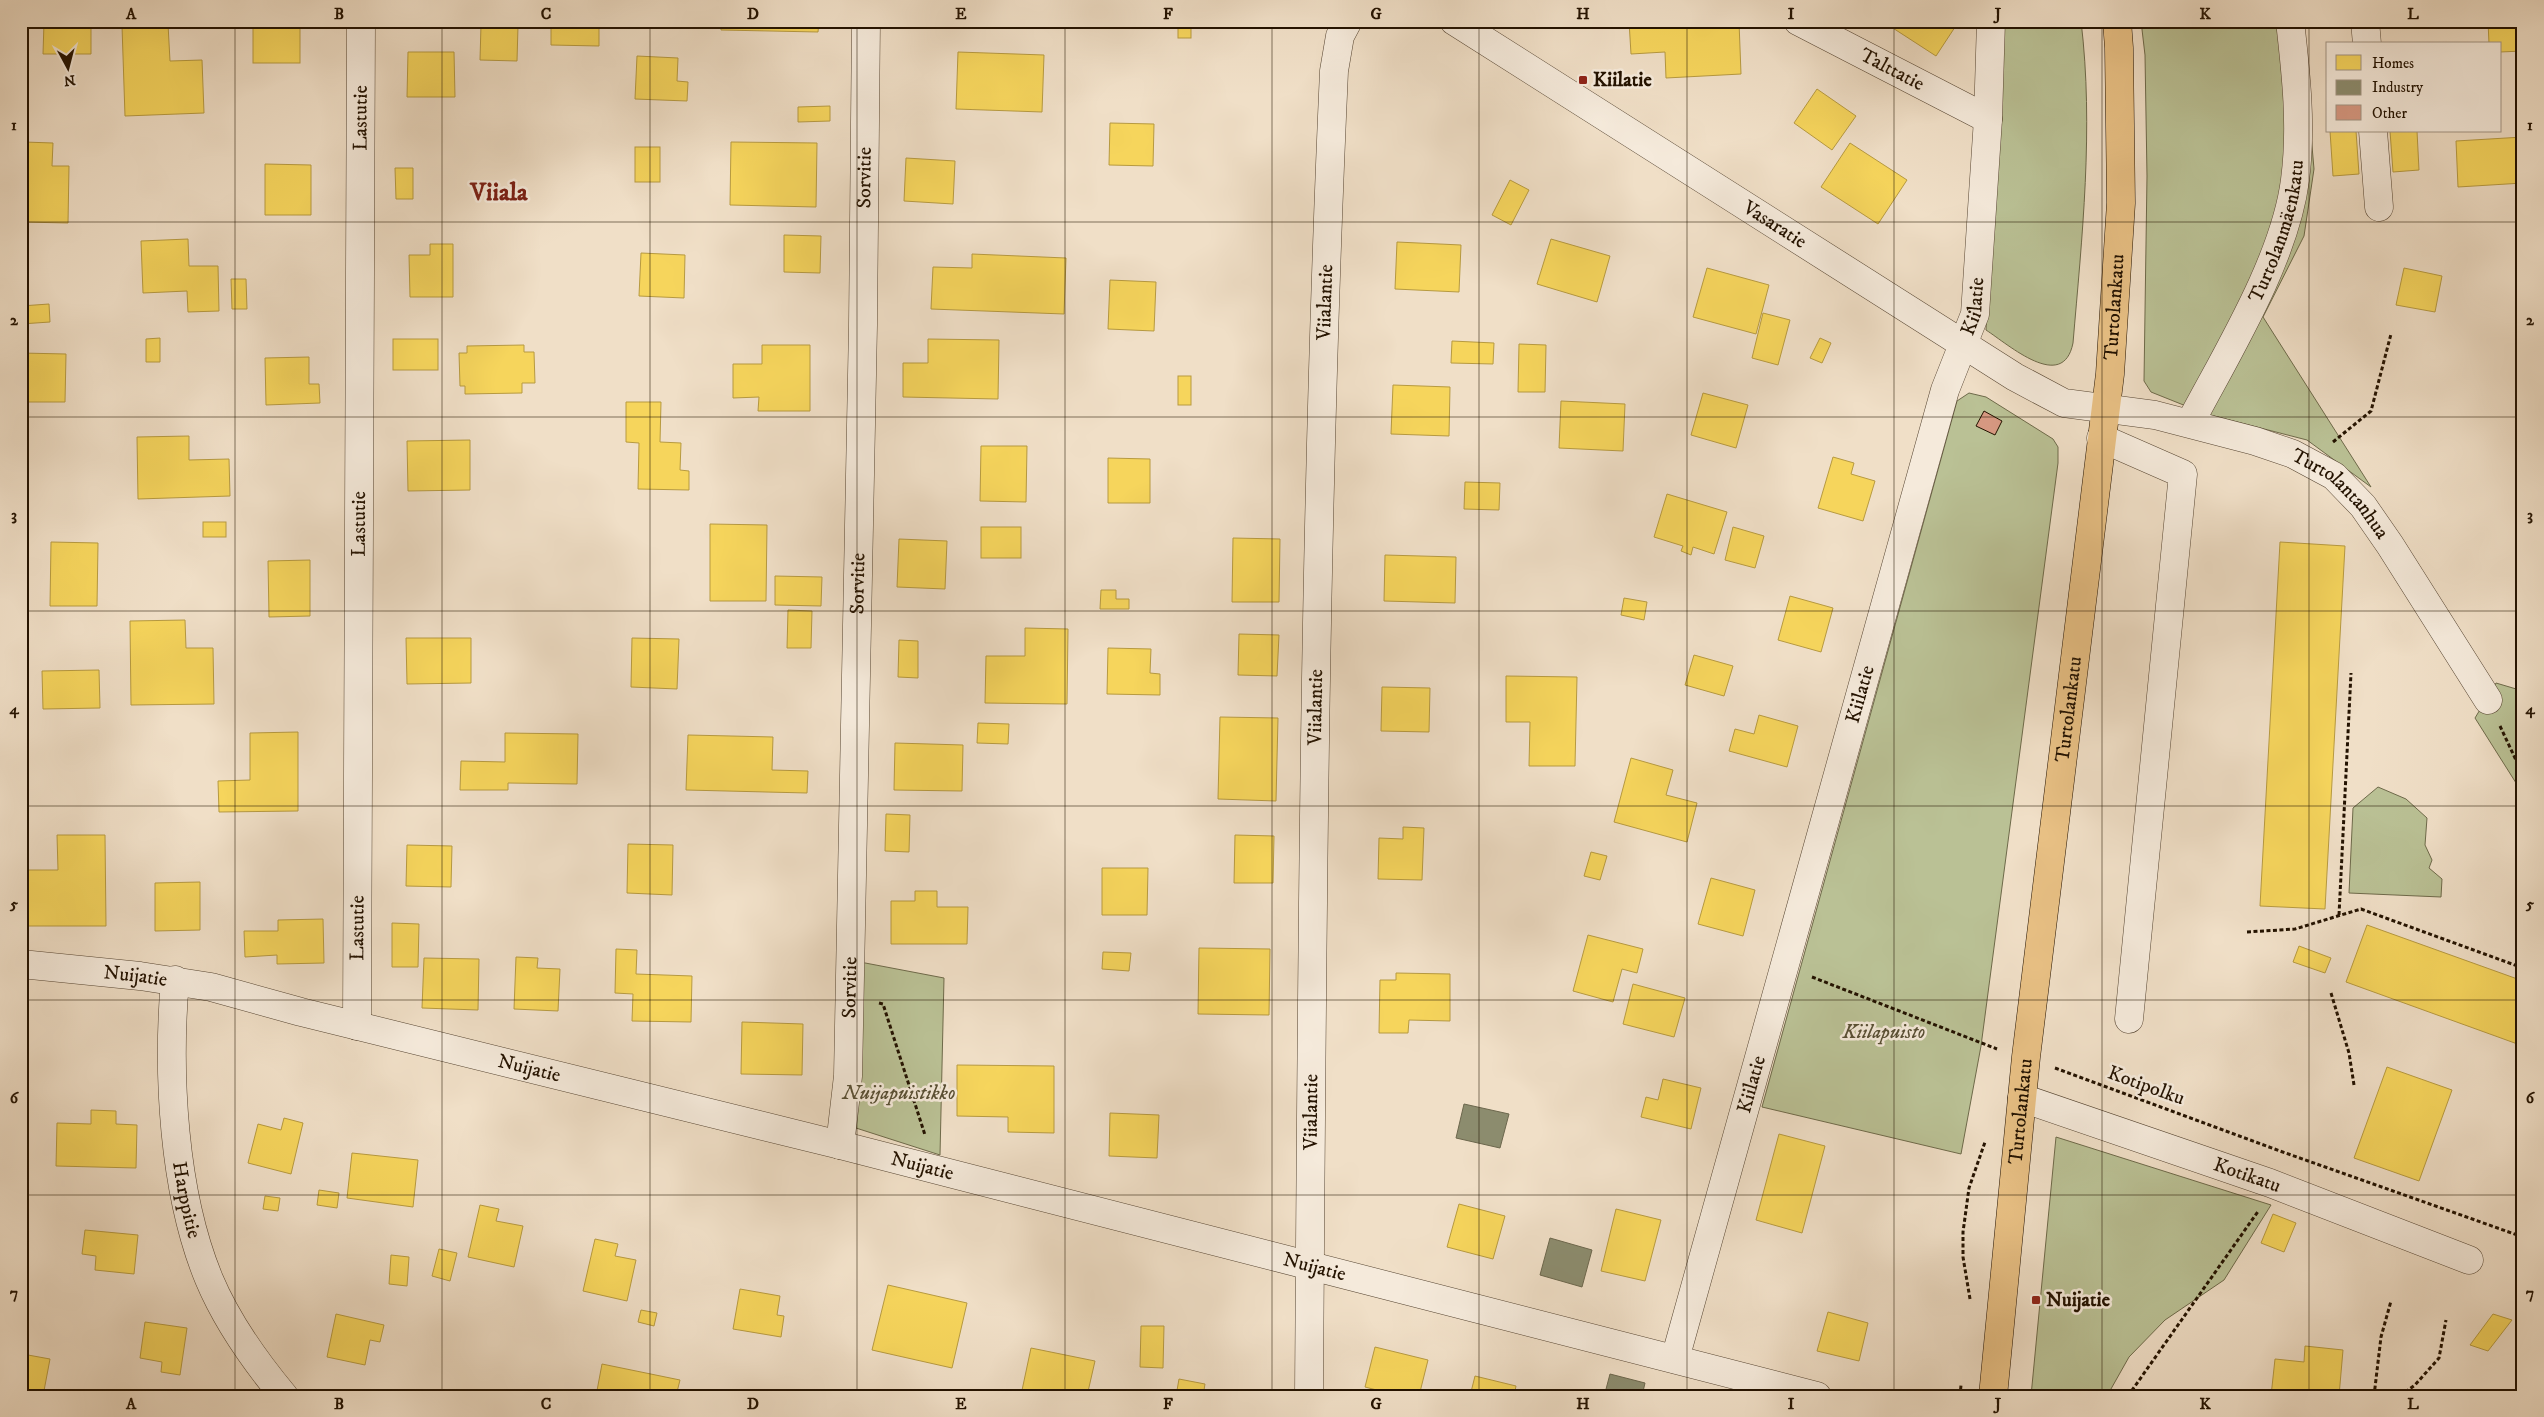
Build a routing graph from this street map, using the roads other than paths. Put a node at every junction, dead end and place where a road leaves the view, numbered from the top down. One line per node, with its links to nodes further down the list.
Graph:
1 (361, 21): 22 (street, Lastutie)
2 (866, 21): 24 (street, Sorvitie)
3 (1348, 21): 26 (street, Viialantie)
4 (1454, 21): 14 (street, Vasaratie)
5 (1798, 21): 11 (street, Talttatie)
6 (1991, 21): 11 (street, Kiilatie)
7 (2117, 21): 15 (main road, Turtolankatu)
8 (2290, 21): 16 (street, Turtolanmäenkatu)
9 (2365, 21): 10 (street)
10 (2367, 42)
11 (1988, 119): 14 (street, Kiilatie)
12 (2374, 132): 13 (street)
13 (2379, 207)
14 (1964, 345): 15 (street, Vasaratie); 27 (street, Kiilatie)
15 (2105, 409): 16 (street, Turtolantanhua); 17 (main road, Turtolankatu)
16 (2190, 423): 18 (street, Turtolantanhua)
17 (2101, 438): 21 (street); 23 (main road, Turtolankatu)
18 (2488, 700)
19 (21, 964): 20 (street, Nuijatie)
20 (175, 980): 22 (street, Nuijatie); 28 (street, Harppitie)
21 (2129, 1019)
22 (357, 1026): 24 (street, Nuijatie)
23 (2022, 1098): 25 (street, Kotikatu); 31 (main road, Turtolankatu)
24 (840, 1145): 26 (street, Nuijatie)
25 (2469, 1260)
26 (1310, 1267): 27 (street, Nuijatie); 29 (street, Viialantie)
27 (1675, 1359): 30 (street, Nuijatie)
28 (284, 1396)
29 (1309, 1396)
30 (1818, 1396)
31 (1993, 1396)

